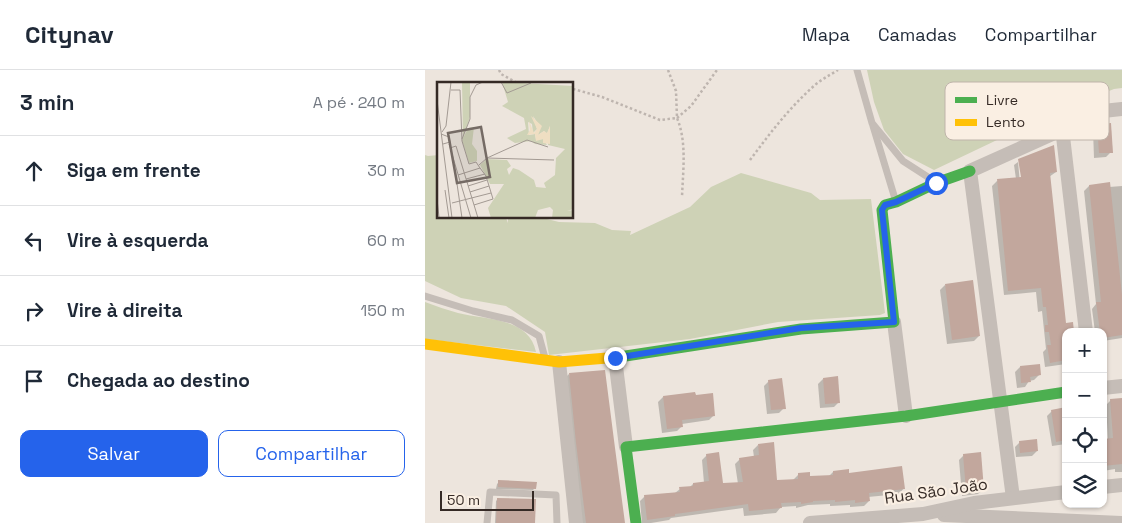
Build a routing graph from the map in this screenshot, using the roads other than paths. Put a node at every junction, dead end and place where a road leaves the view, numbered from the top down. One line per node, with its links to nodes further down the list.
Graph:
1 (857, 70): 4 (lane)
2 (1122, 109): 3 (street)
3 (1109, 110)
4 (873, 124): 8 (lane); 9 (lane)
5 (1036, 140): 7 (street)
6 (1063, 140): 12 (street)
7 (970, 171): 8 (street); 19 (street)
8 (936, 183): 9 (street)
9 (896, 202): 11 (street)
10 (425, 296): 15 (lane)
11 (894, 322): 14 (street); 20 (street)
12 (1086, 328)
13 (425, 344): 15 (street)
14 (615, 358): 15 (street); 21 (street)
15 (552, 361): 30 (street)
16 (1122, 386): 17 (street)
17 (1107, 388)
18 (1062, 393): 19 (street)
19 (1001, 402): 20 (street); 25 (street)
20 (906, 416): 21 (street)
21 (626, 447): 31 (street)
22 (1122, 485): 23 (street)
23 (1107, 487)
24 (1062, 492): 25 (street, Rua São João)
25 (1013, 498): 26 (street, Rua São João)
26 (923, 514): 27 (street, Rua São João); 33 (street)
27 (877, 520): 32 (street, Rua São João)
28 (487, 523): 29 (lane)
29 (557, 523)
30 (576, 523)
31 (636, 523)
32 (810, 523)
33 (1121, 523)

